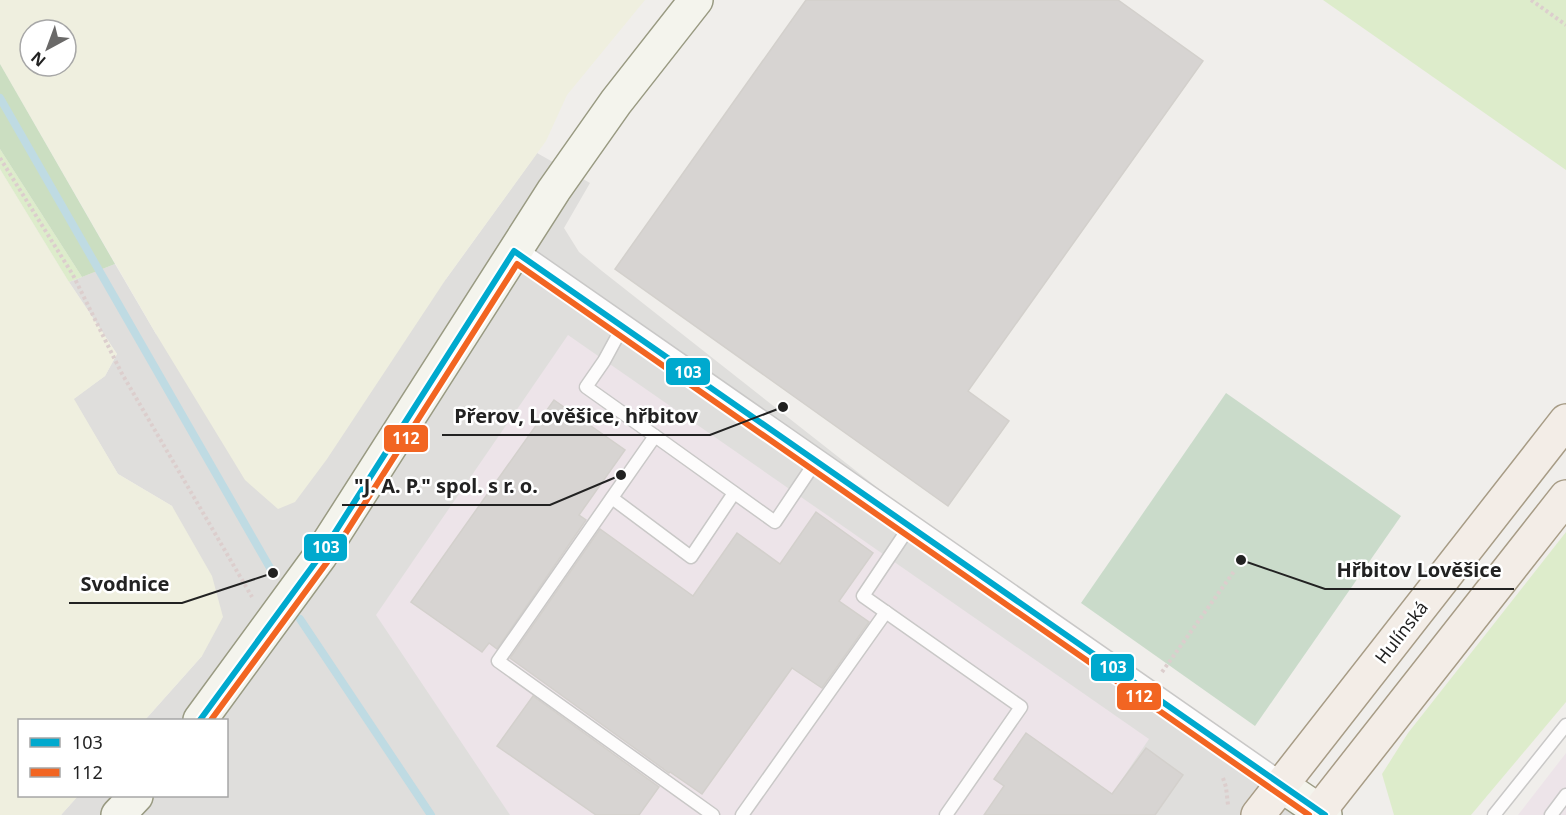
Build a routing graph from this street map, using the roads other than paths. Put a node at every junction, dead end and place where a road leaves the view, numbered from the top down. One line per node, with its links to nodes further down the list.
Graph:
1 (696, 0): 2 (street)
2 (514, 250): 3 (street); 12 (street)
3 (623, 326): 5 (lane); 6 (street)
4 (1566, 421): 14 (main road, Hulínská)
5 (655, 436): 7 (lane); 9 (lane)
6 (816, 461): 7 (lane); 10 (street)
7 (734, 492): 9 (lane)
8 (1566, 497): 17 (main road)
9 (612, 498): 19 (lane)
10 (910, 526): 11 (lane); 14 (street)
11 (886, 612): 20 (lane); 21 (lane)
12 (201, 719)
13 (1566, 725): 23 (lane)
14 (1281, 785): 17 (street); 22 (main road, Hulínská)
15 (1566, 795): 24 (lane)
16 (134, 797): 18 (street)
17 (1320, 814)
18 (118, 815)
19 (713, 815)
20 (742, 815)
21 (946, 815)
22 (1258, 815)
23 (1494, 815)
24 (1551, 815)

